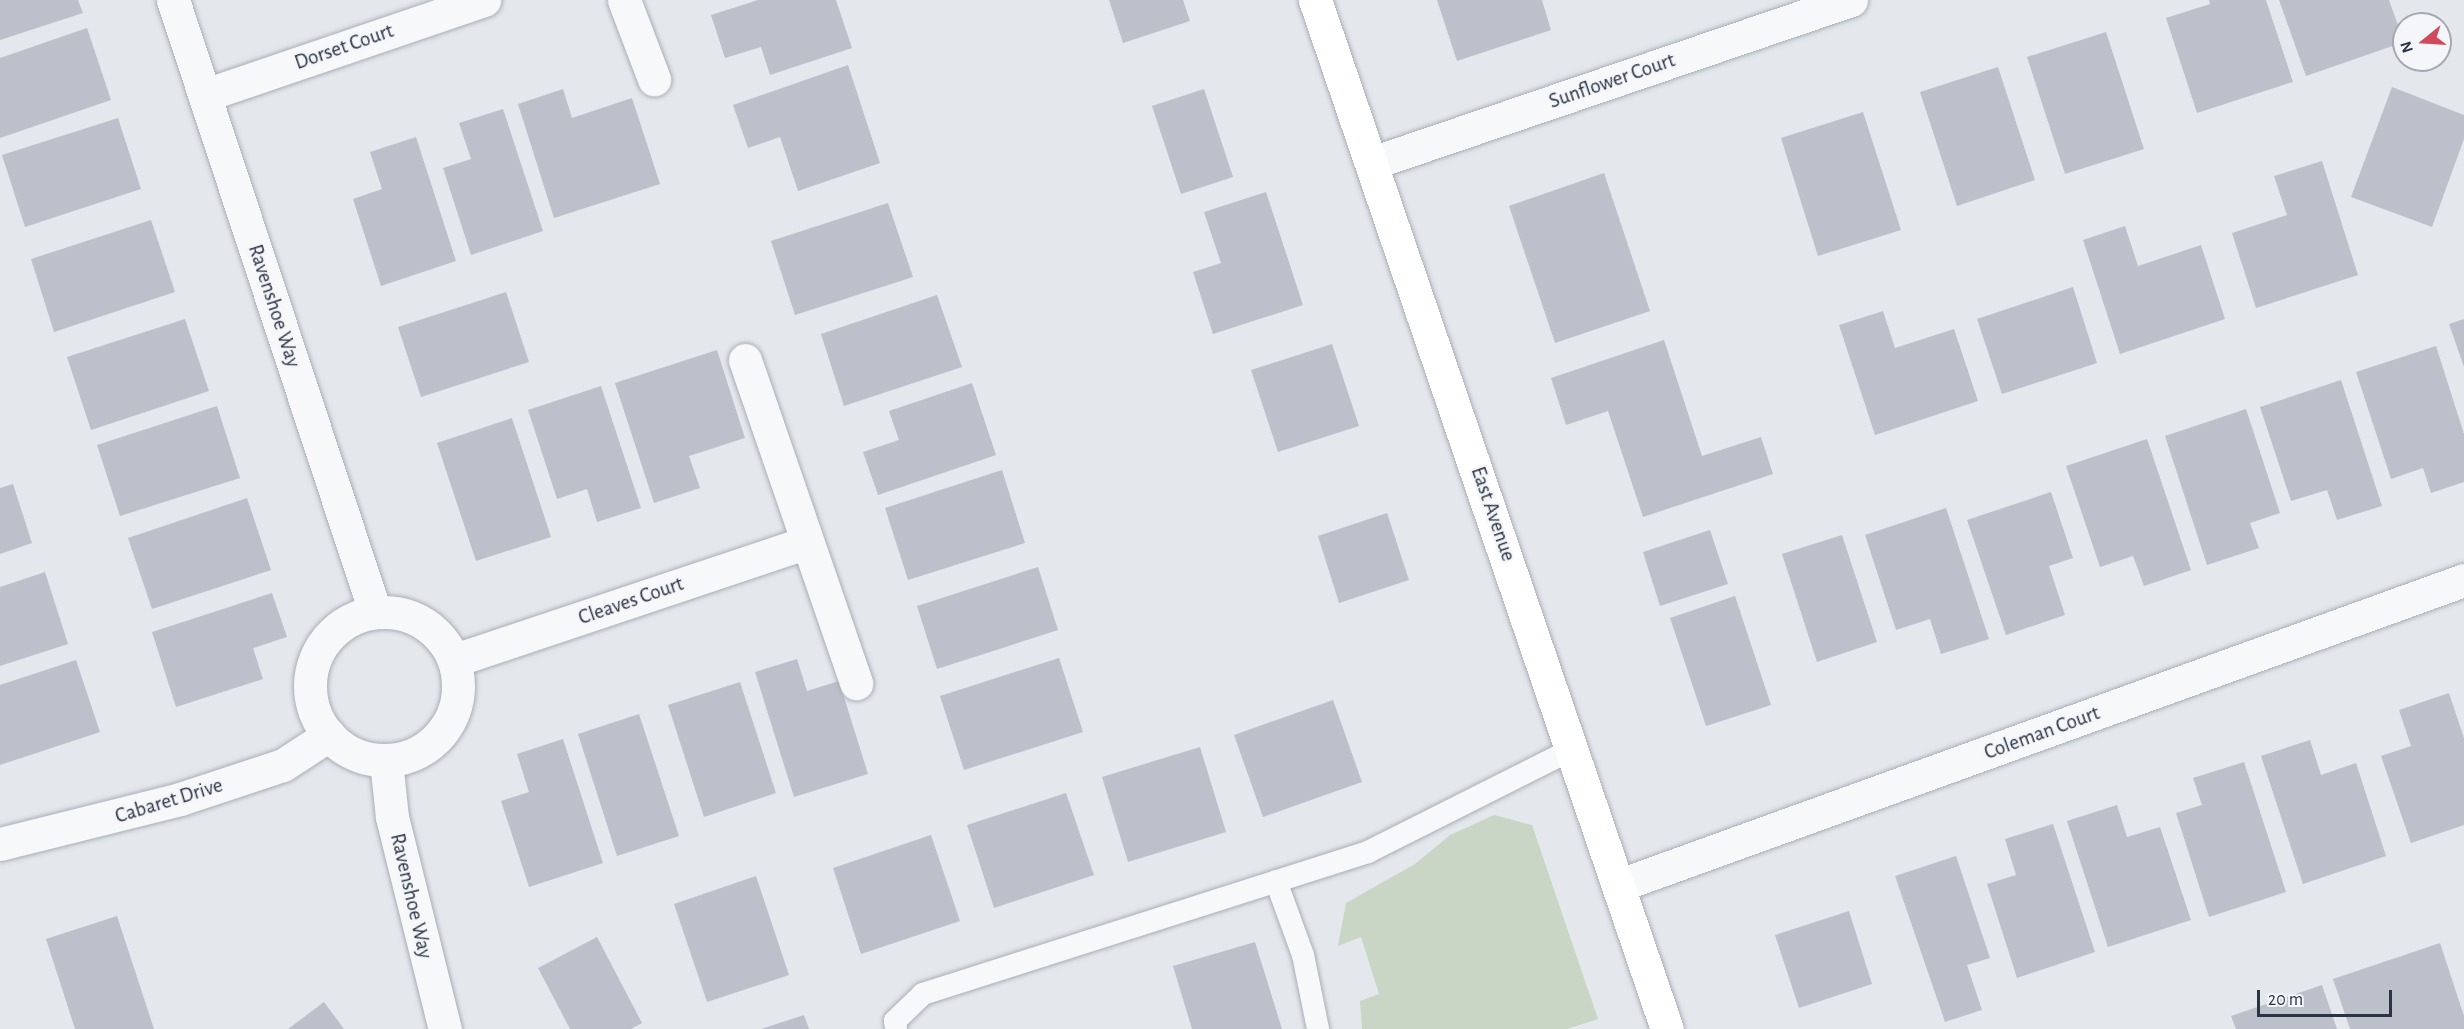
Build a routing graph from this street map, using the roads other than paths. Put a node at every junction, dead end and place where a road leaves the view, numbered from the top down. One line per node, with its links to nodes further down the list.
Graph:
1 (173, 0): 7 (street, Ravenshoe Way)
2 (484, 0): 7 (street, Dorset Court)
3 (624, 0): 6 (street)
4 (1316, 0): 8 (main road, East Avenue)
5 (1851, 0): 8 (street, Sunflower Court)
6 (654, 79)
7 (205, 95): 12 (street, Ravenshoe Way)
8 (1372, 163): 16 (main road, East Avenue)
9 (745, 360): 10 (street)
10 (807, 542): 13 (street, Cleaves Court); 14 (street)
11 (2464, 580): 20 (street, Coleman Court)
12 (375, 612): 13 (street); 15 (street)
13 (455, 660): 17 (street)
14 (856, 683)
15 (329, 735): 17 (street); 18 (street, Cabaret Drive)
16 (1573, 749): 19 (lane); 20 (main road, East Avenue)
17 (386, 761): 21 (street, Ravenshoe Way)
18 (0, 844)
19 (1276, 881): 22 (lane); 23 (lane)
20 (1620, 885): 24 (main road, East Avenue)
21 (444, 1029)
22 (896, 1029)
23 (1318, 1029)
24 (1667, 1029)

